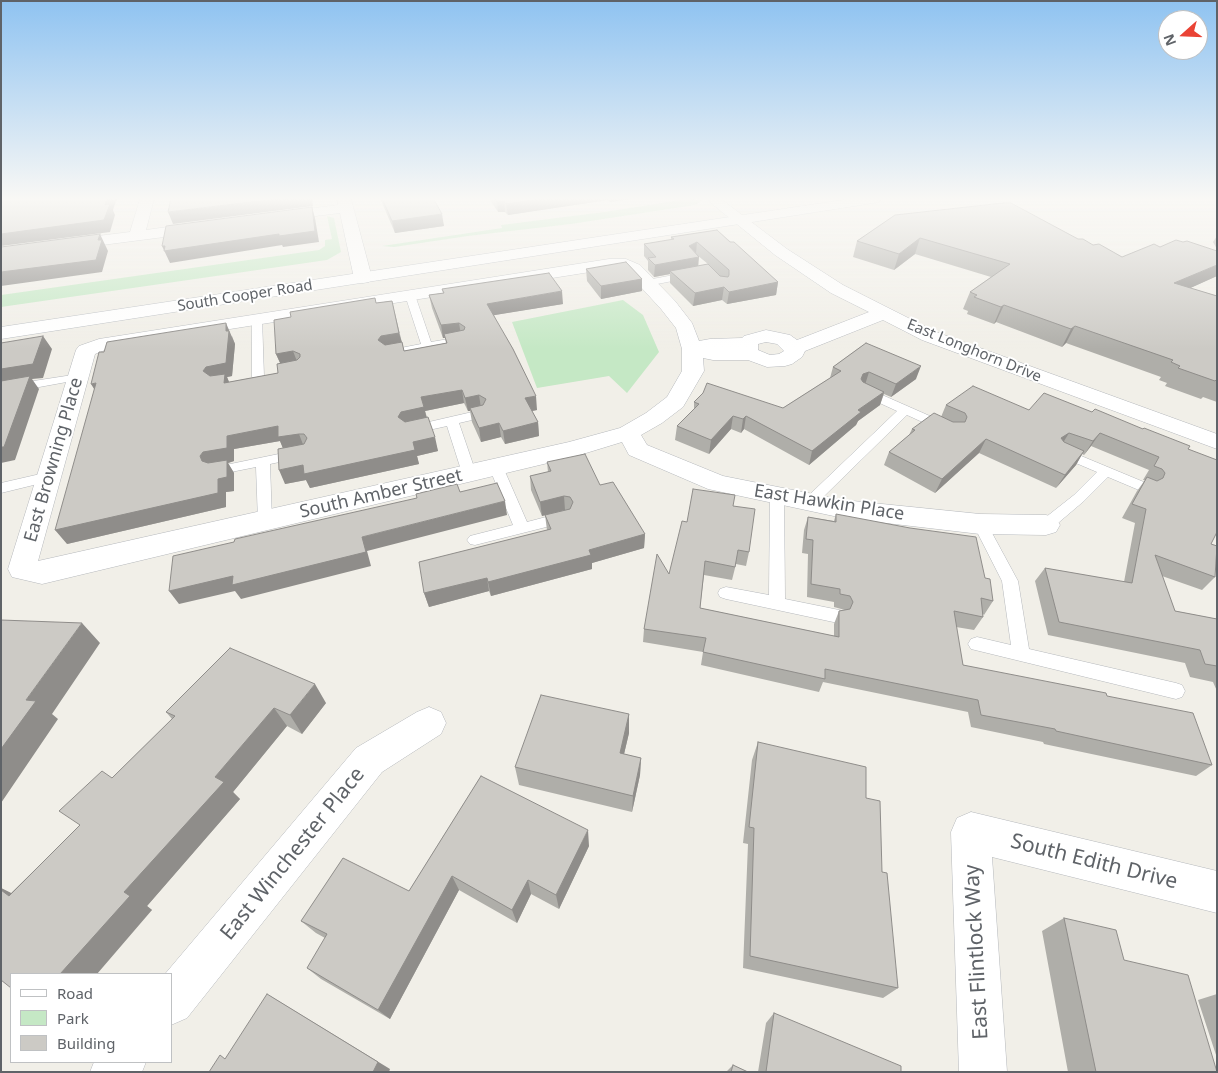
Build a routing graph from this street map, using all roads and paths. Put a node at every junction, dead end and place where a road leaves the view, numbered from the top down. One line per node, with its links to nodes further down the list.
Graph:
1 (31, 249): 5 (street)
2 (356, 249): 8 (street)
3 (517, 249): 8 (street, South Cooper Road)
4 (776, 249): 12 (street, East Longhorn Drive)
5 (1, 253)
6 (378, 258): 8 (street, South Cooper Road)
7 (301, 270): 8 (street, South Cooper Road)
8 (361, 270): 14 (street, South Cooper Road)
9 (701, 273): 10 (lane)
10 (647, 283): 11 (street); 17 (street)
11 (410, 295): 13 (street); 16 (lane)
12 (876, 308): 17 (street); 29 (street, East Longhorn Drive)
13 (257, 318): 19 (lane); 20 (street, East Browning Place)
14 (1, 333)
15 (460, 340): 16 (lane)
16 (427, 346): 18 (lane)
17 (692, 349): 28 (street, South Amber Street)
18 (389, 353)
19 (274, 374)
20 (79, 377): 21 (lane); 37 (street, East Browning Place)
21 (1, 390)
22 (864, 391): 23 (lane)
23 (904, 410): 27 (lane); 41 (lane)
24 (480, 414): 25 (lane)
25 (452, 421): 26 (lane); 36 (lane)
26 (410, 430)
27 (953, 431)
28 (628, 433): 33 (street, South Amber Street); 40 (street, East Hawkin Place)
29 (1217, 442)
30 (1062, 452): 35 (lane)
31 (304, 453): 32 (lane)
32 (263, 461): 34 (lane); 43 (lane)
33 (496, 467): 36 (street, South Amber Street); 46 (lane)
34 (216, 471)
35 (1106, 471): 39 (lane); 45 (lane)
36 (469, 473): 43 (street, South Amber Street)
37 (49, 477): 38 (lane); 48 (street, East Browning Place)
38 (1, 488)
39 (1146, 488)
40 (777, 495): 41 (street, East Hawkin Place); 50 (lane)
41 (810, 502): 44 (street, East Hawkin Place)
42 (565, 517): 46 (lane)
43 (265, 521): 48 (street, South Amber Street)
44 (980, 524): 45 (street, East Hawkin Place); 53 (lane)
45 (1046, 525)
46 (522, 528): 47 (lane)
47 (475, 540)
48 (22, 569)
49 (726, 593): 50 (lane)
50 (777, 604): 51 (lane)
51 (838, 616)
52 (977, 644): 53 (lane)
53 (1021, 654): 54 (lane)
54 (1176, 691)
55 (429, 723): 58 (street, East Winchester Place)
56 (971, 832): 57 (street, South Edith Drive); 59 (street, East Flintlock Way)
57 (1217, 892)
58 (172, 1001)
59 (983, 1072)

